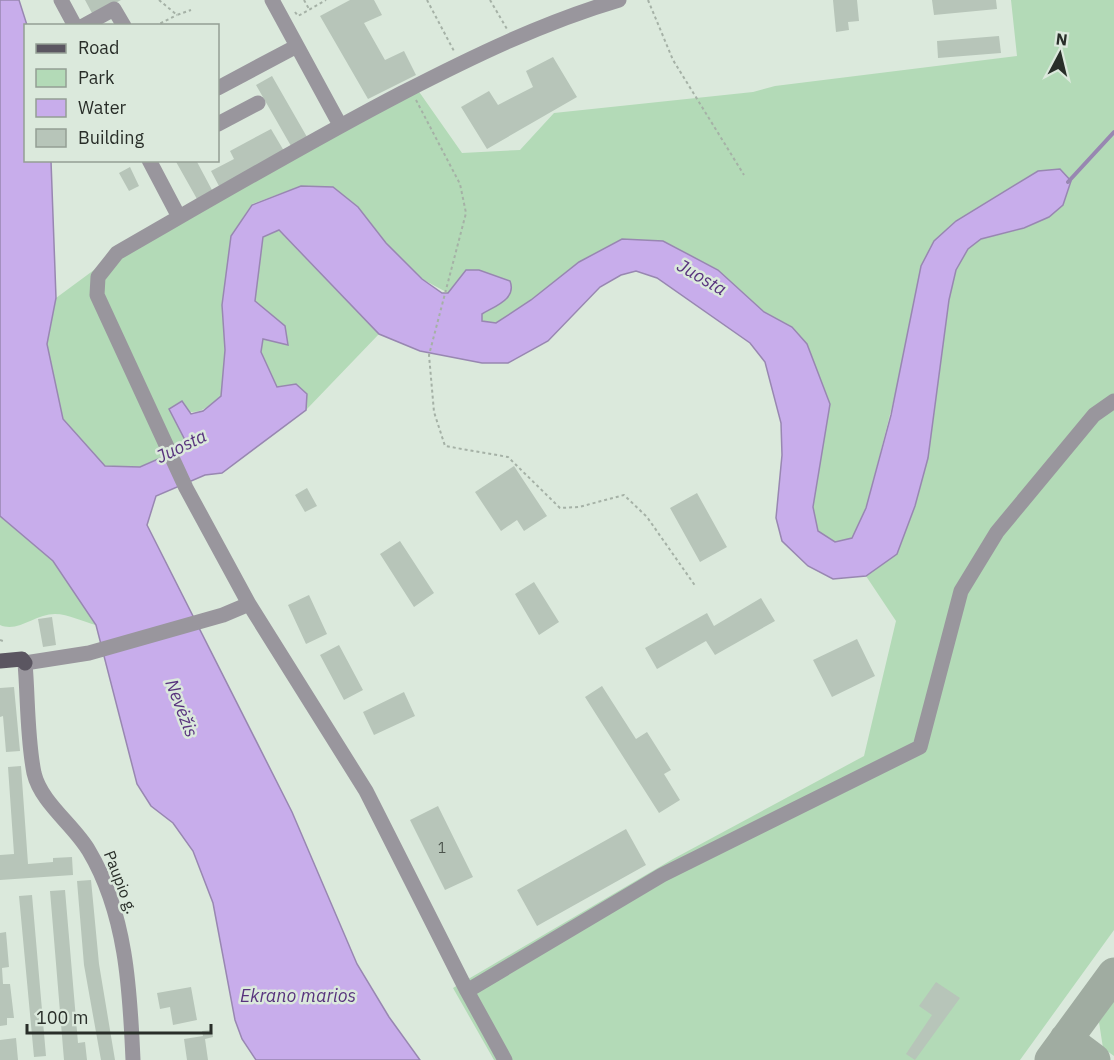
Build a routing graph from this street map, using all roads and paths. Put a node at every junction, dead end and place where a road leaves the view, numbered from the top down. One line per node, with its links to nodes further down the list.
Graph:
1 (61, 0): 14 (street)
2 (159, 0): 12 (path)
3 (272, 0): 13 (street)
4 (304, 0): 10 (path)
5 (326, 0): 10 (path)
6 (426, 0): 20 (path)
7 (490, 0): 18 (path)
8 (619, 0): 18 (street)
9 (648, 0): 27 (path)
10 (309, 9): 13 (path)
11 (191, 10): 12 (path)
12 (177, 15): 17 (path)
13 (280, 15): 19 (street)
14 (74, 24)
15 (87, 24): 16 (street)
16 (123, 24)
17 (159, 24)
18 (513, 40): 20 (street)
19 (297, 46): 21 (street); 25 (street)
20 (461, 62): 22 (street)
21 (219, 87)
22 (411, 89): 25 (street); 30 (path)
23 (258, 103): 24 (street)
24 (219, 123)
25 (340, 125): 28 (street)
26 (150, 162): 28 (street)
27 (744, 175)
28 (179, 217): 31 (street)
29 (1114, 401): 34 (street)
30 (696, 587)
31 (249, 604): 33 (street); 34 (street)
32 (0, 661): 33 (main road)
33 (25, 663): 35 (street, Paupio g.)
34 (467, 991): 36 (street)
35 (133, 1060)
36 (505, 1060)

